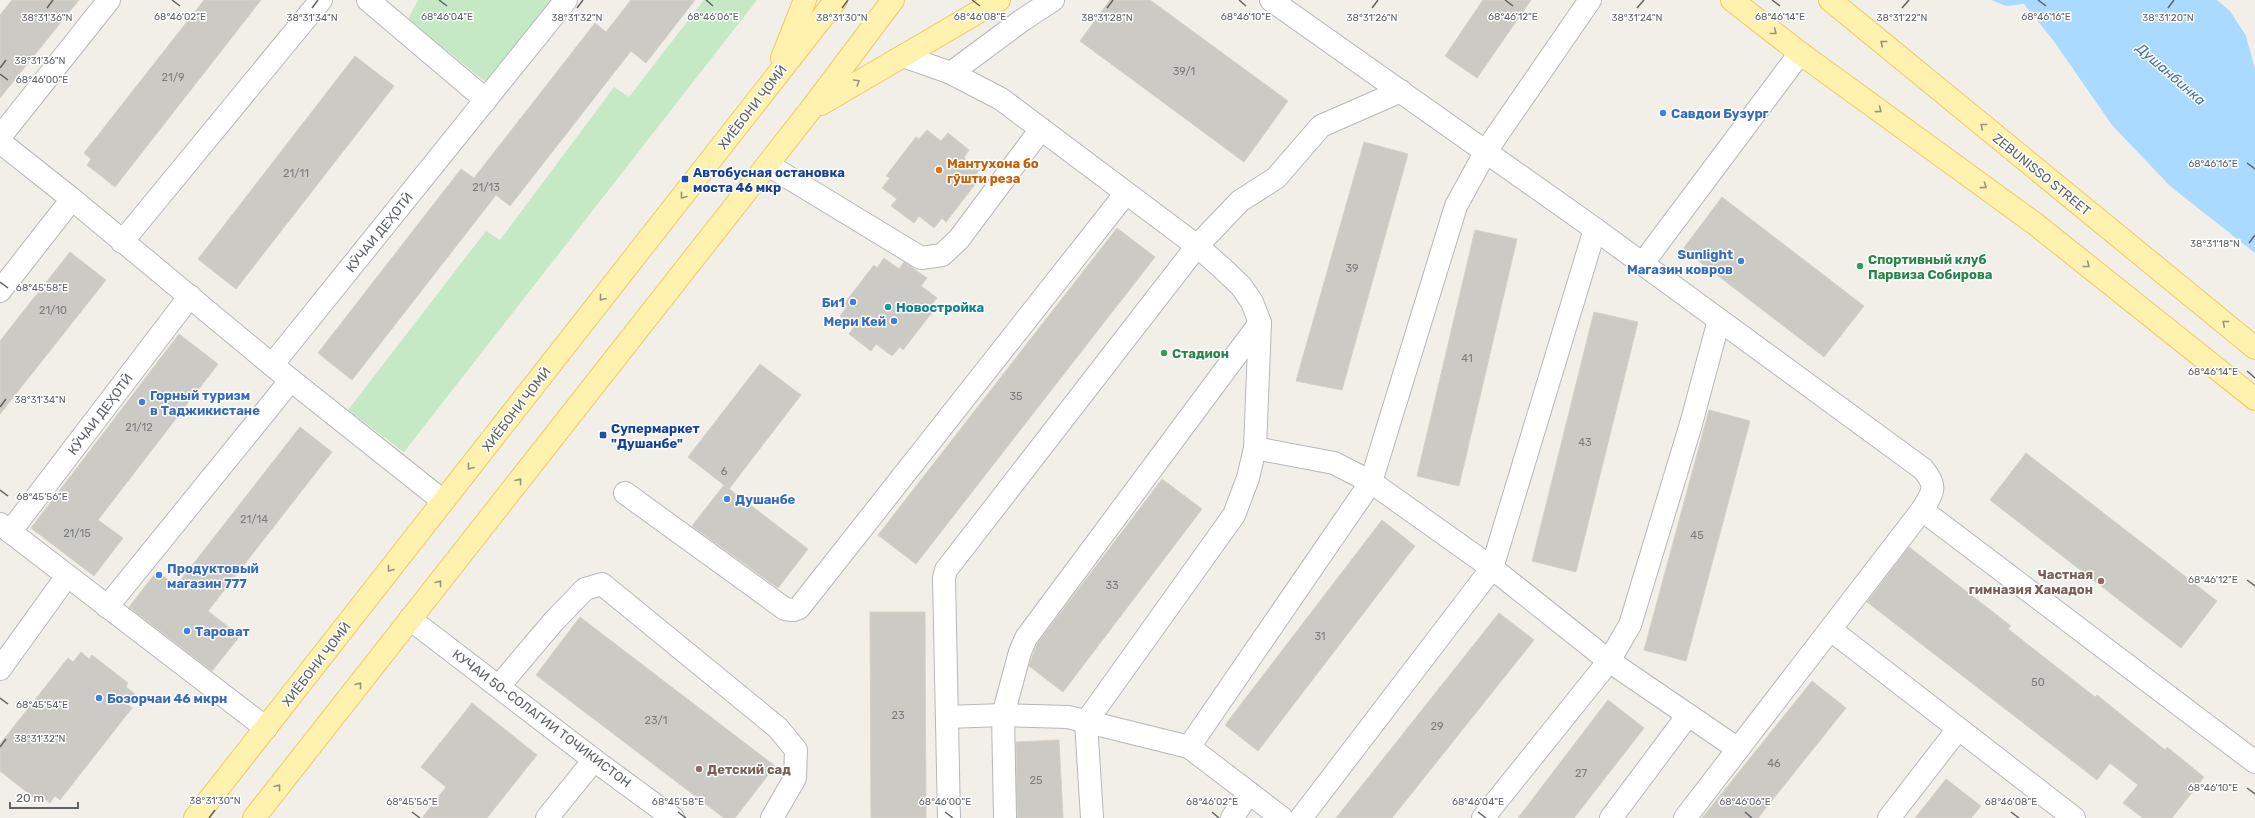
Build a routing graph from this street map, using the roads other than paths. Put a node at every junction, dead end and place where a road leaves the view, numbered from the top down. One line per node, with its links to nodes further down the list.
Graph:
1 (109, 0): 22 (street)
2 (321, 0): 29 (street)
3 (368, 0): 19 (street)
4 (566, 0): 19 (street, КӮЧАИ ДЕҲОТӢ)
5 (805, 0): 17 (main road)
6 (836, 0): 17 (main road, ХИЁБОНИ ҶОМӢ)
7 (893, 0): 20 (main road)
8 (999, 0): 15 (main road)
9 (1053, 0): 16 (street)
10 (1271, 0): 18 (street)
11 (1590, 0): 24 (street)
12 (1732, 0): 14 (main road, one-way to 14)
13 (1830, 0): 36 (main road, ZEBUNISSO STREET, one-way to 13)
14 (1800, 52): 31 (street); 39 (main road, one-way to 39)
15 (902, 56): 16 (street); 20 (main road, one-way to 15)
16 (951, 73): 21 (street)
17 (773, 80): 43 (main road, ХИЁБОНИ ҶОМӢ, one-way to 43)
18 (1401, 91): 24 (street); 30 (street)
19 (486, 100): 37 (street, КӮЧАИ ДЕҲОТӢ)
20 (811, 110): 25 (main road)
21 (1041, 129): 25 (street); 26 (street)
22 (0, 137)
23 (0, 142): 27 (street)
24 (1486, 151): 28 (street); 41 (street)
25 (768, 165): 49 (main road, one-way to 25)
26 (1126, 193): 30 (street); 42 (street)
27 (72, 199): 29 (street); 32 (street)
28 (1595, 229): 31 (street); 46 (street)
29 (122, 242): 33 (street)
30 (1197, 246): 35 (street); 56 (street)
31 (1643, 263): 34 (street)
32 (0, 291)
33 (190, 296): 37 (street); 45 (street, КӮЧАИ ДЕҲОТӢ)
34 (1719, 320): 44 (street); 51 (street)
35 (1260, 323): 40 (street); 54 (street)
36 (2255, 348)
37 (272, 365): 38 (street)
38 (291, 380): 43 (street); 48 (street)
39 (2255, 398)
40 (1255, 448): 41 (street); 57 (street)
41 (1371, 482): 46 (street); 60 (street)
42 (625, 493)
43 (443, 501): 58 (main road, ХИЁБОНИ ҶОМӢ, one-way to 58)
44 (1922, 510): 50 (street); 63 (street)
45 (5, 528): 47 (street, КӮЧАИ ДЕҲОТӢ)
46 (1492, 568): 51 (street); 75 (street)
47 (67, 576): 48 (street, КӮЧАИ ДЕҲОТӢ); 52 (street)
48 (107, 607): 58 (street, КӮЧАИ ДЕҲОТӢ)
49 (410, 619): 53 (street, КУЧАИ 50-СОЛАГИИ ТОЧИКИСТОН); 66 (main road, one-way to 49)
50 (1831, 630): 59 (street); 61 (street)
51 (1609, 661): 55 (street); 76 (street)
52 (0, 668)
53 (499, 686): 62 (street, КУЧАИ 50-СОЛАГИИ ТОЧИКИСТОН); 69 (street)
54 (1003, 715): 56 (street); 57 (street); 71 (street)
55 (1688, 716): 61 (street); 77 (street)
56 (947, 718): 70 (street)
57 (1086, 722): 60 (street); 72 (street)
58 (266, 728): 65 (main road, ХИЁБОНИ ҶОМӢ)
59 (1958, 729): 79 (street); 80 (street)
60 (1189, 747): 64 (street)
61 (1738, 749): 78 (street)
62 (594, 760): 67 (street); 68 (street, КУЧАИ 50-СОЛАГИИ ТОЧИКИСТОН)
63 (2255, 762)
64 (1249, 793): 73 (street); 74 (street)
65 (195, 818)
66 (254, 818)
67 (547, 818)
68 (673, 818)
69 (772, 818)
70 (949, 818)
71 (1005, 818)
72 (1092, 818)
73 (1232, 818)
74 (1282, 818)
75 (1301, 818)
76 (1482, 818)
77 (1611, 818)
78 (1685, 818)
79 (1889, 818)
80 (2074, 818)

